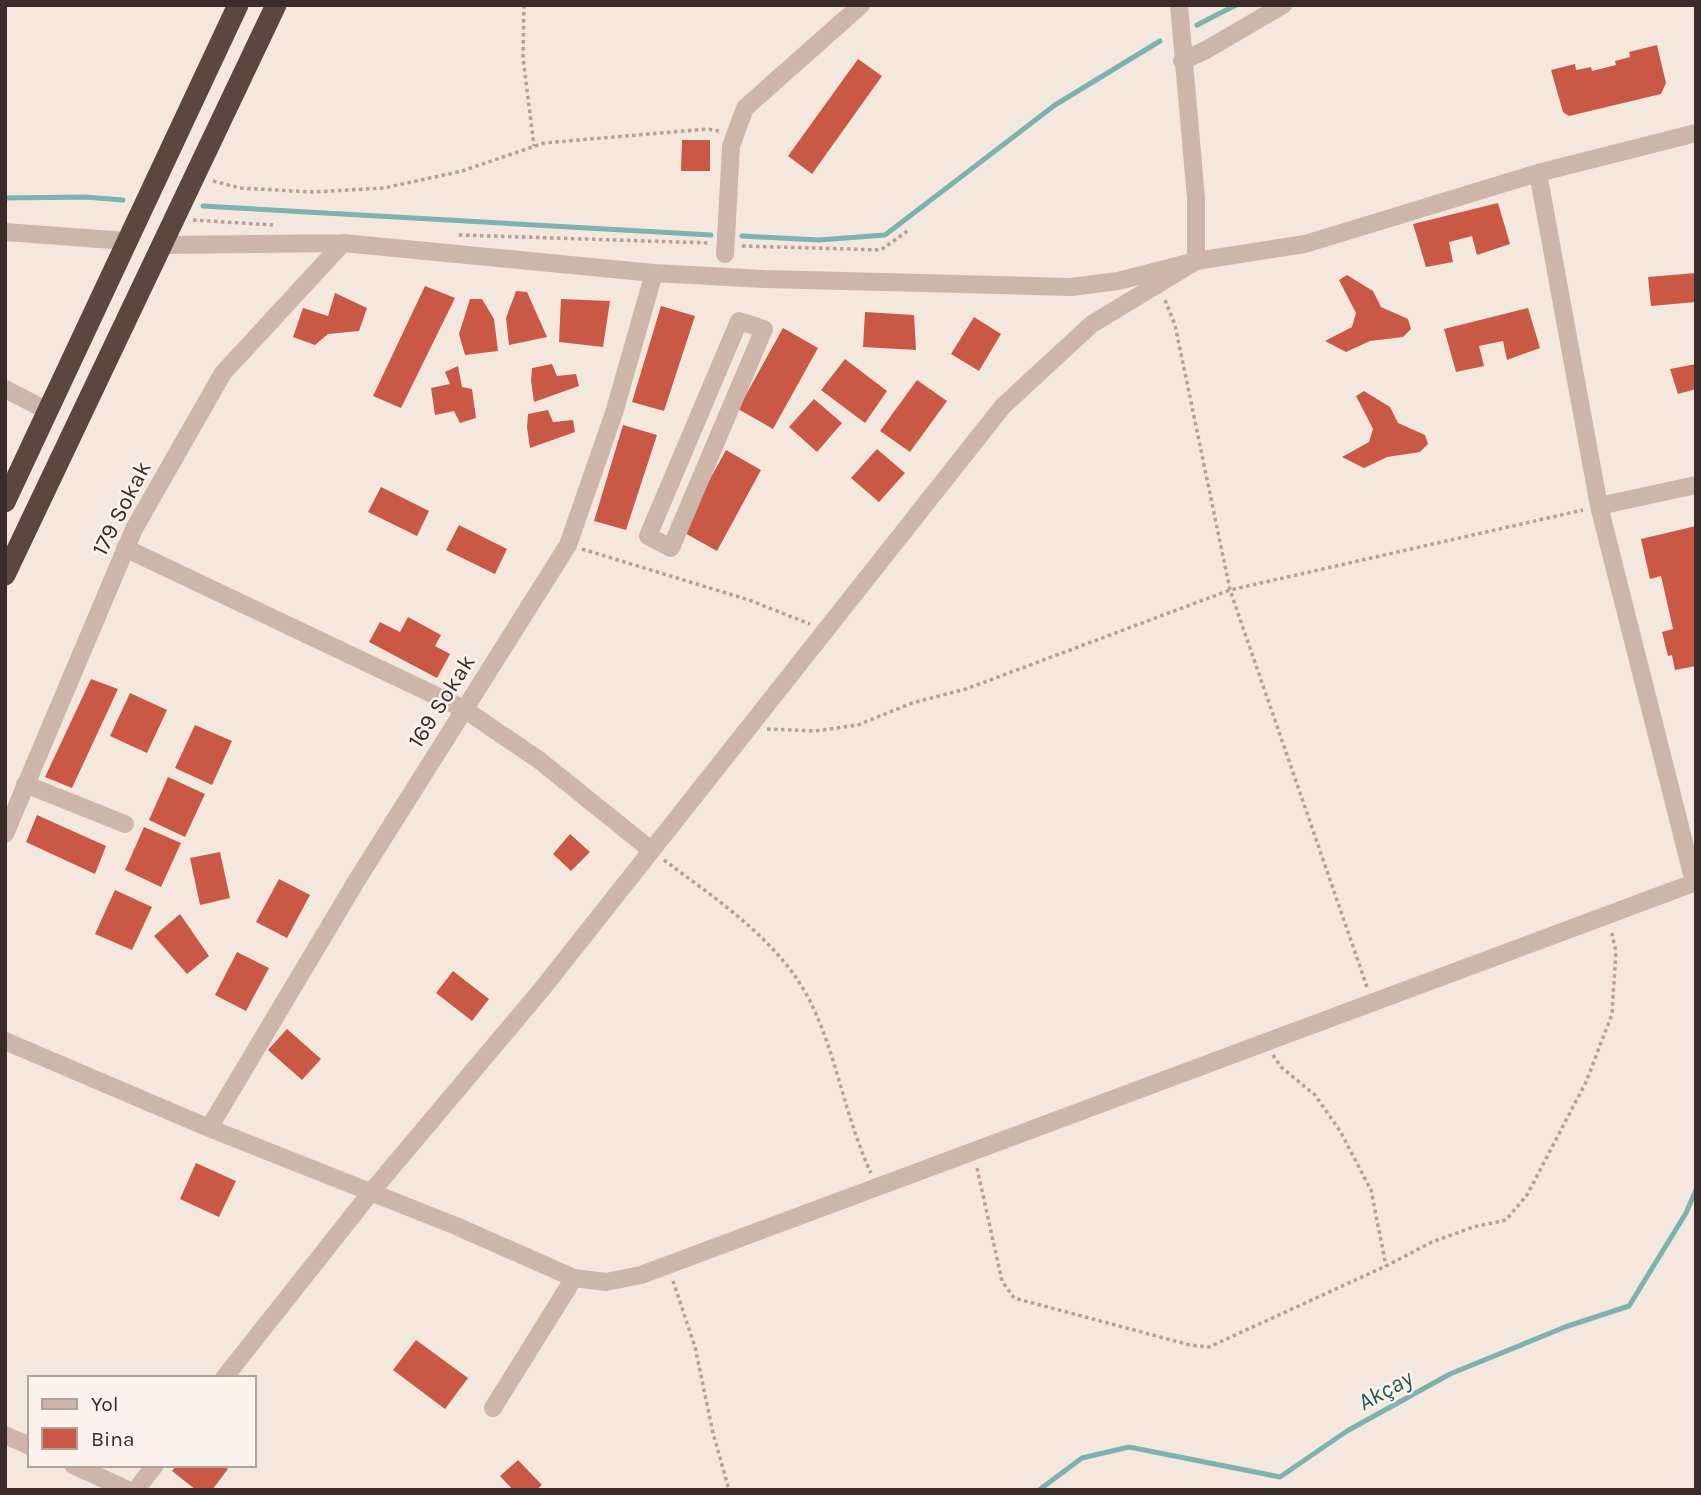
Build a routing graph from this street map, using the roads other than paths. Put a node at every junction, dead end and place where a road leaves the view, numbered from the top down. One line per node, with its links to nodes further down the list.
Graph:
1 (238, 5): 10 (highway)
2 (276, 5): 12 (highway)
3 (861, 5): 15 (street, bridge)
4 (1283, 5): 6 (street)
5 (1179, 9): 6 (street)
6 (1182, 61): 13 (street)
7 (1696, 133): 8 (street)
8 (1538, 173): 13 (street); 20 (street)
9 (5, 232): 10 (street)
10 (127, 241): 17 (highway)
11 (343, 243): 12 (street); 14 (street); 22 (street, 179 Sokak)
12 (162, 246): 23 (highway)
13 (1196, 261): 15 (street); 28 (street)
14 (654, 273): 15 (street); 24 (street, 169 Sokak)
15 (723, 277)
16 (5, 389): 17 (street)
17 (48, 411): 19 (highway)
18 (1696, 485): 20 (street)
19 (5, 502)
20 (1599, 506): 29 (street)
21 (648, 537): 21 (street)
22 (125, 548): 24 (street); 25 (street, 179 Sokak)
23 (5, 575)
24 (464, 709): 28 (street); 31 (street, 169 Sokak)
25 (25, 784): 26 (street); 27 (street, 179 Sokak)
26 (125, 824)
27 (5, 834)
28 (651, 850): 32 (street)
29 (1695, 882): 33 (street)
30 (5, 1041): 31 (street)
31 (209, 1128): 32 (street)
32 (372, 1191): 33 (street); 34 (street)
33 (575, 1278): 35 (street)
34 (226, 1376)
35 (493, 1408)
36 (5, 1435): 37 (street)
37 (28, 1445)
38 (77, 1467): 40 (street)
39 (153, 1467): 41 (street)
40 (128, 1490)
41 (136, 1490)

